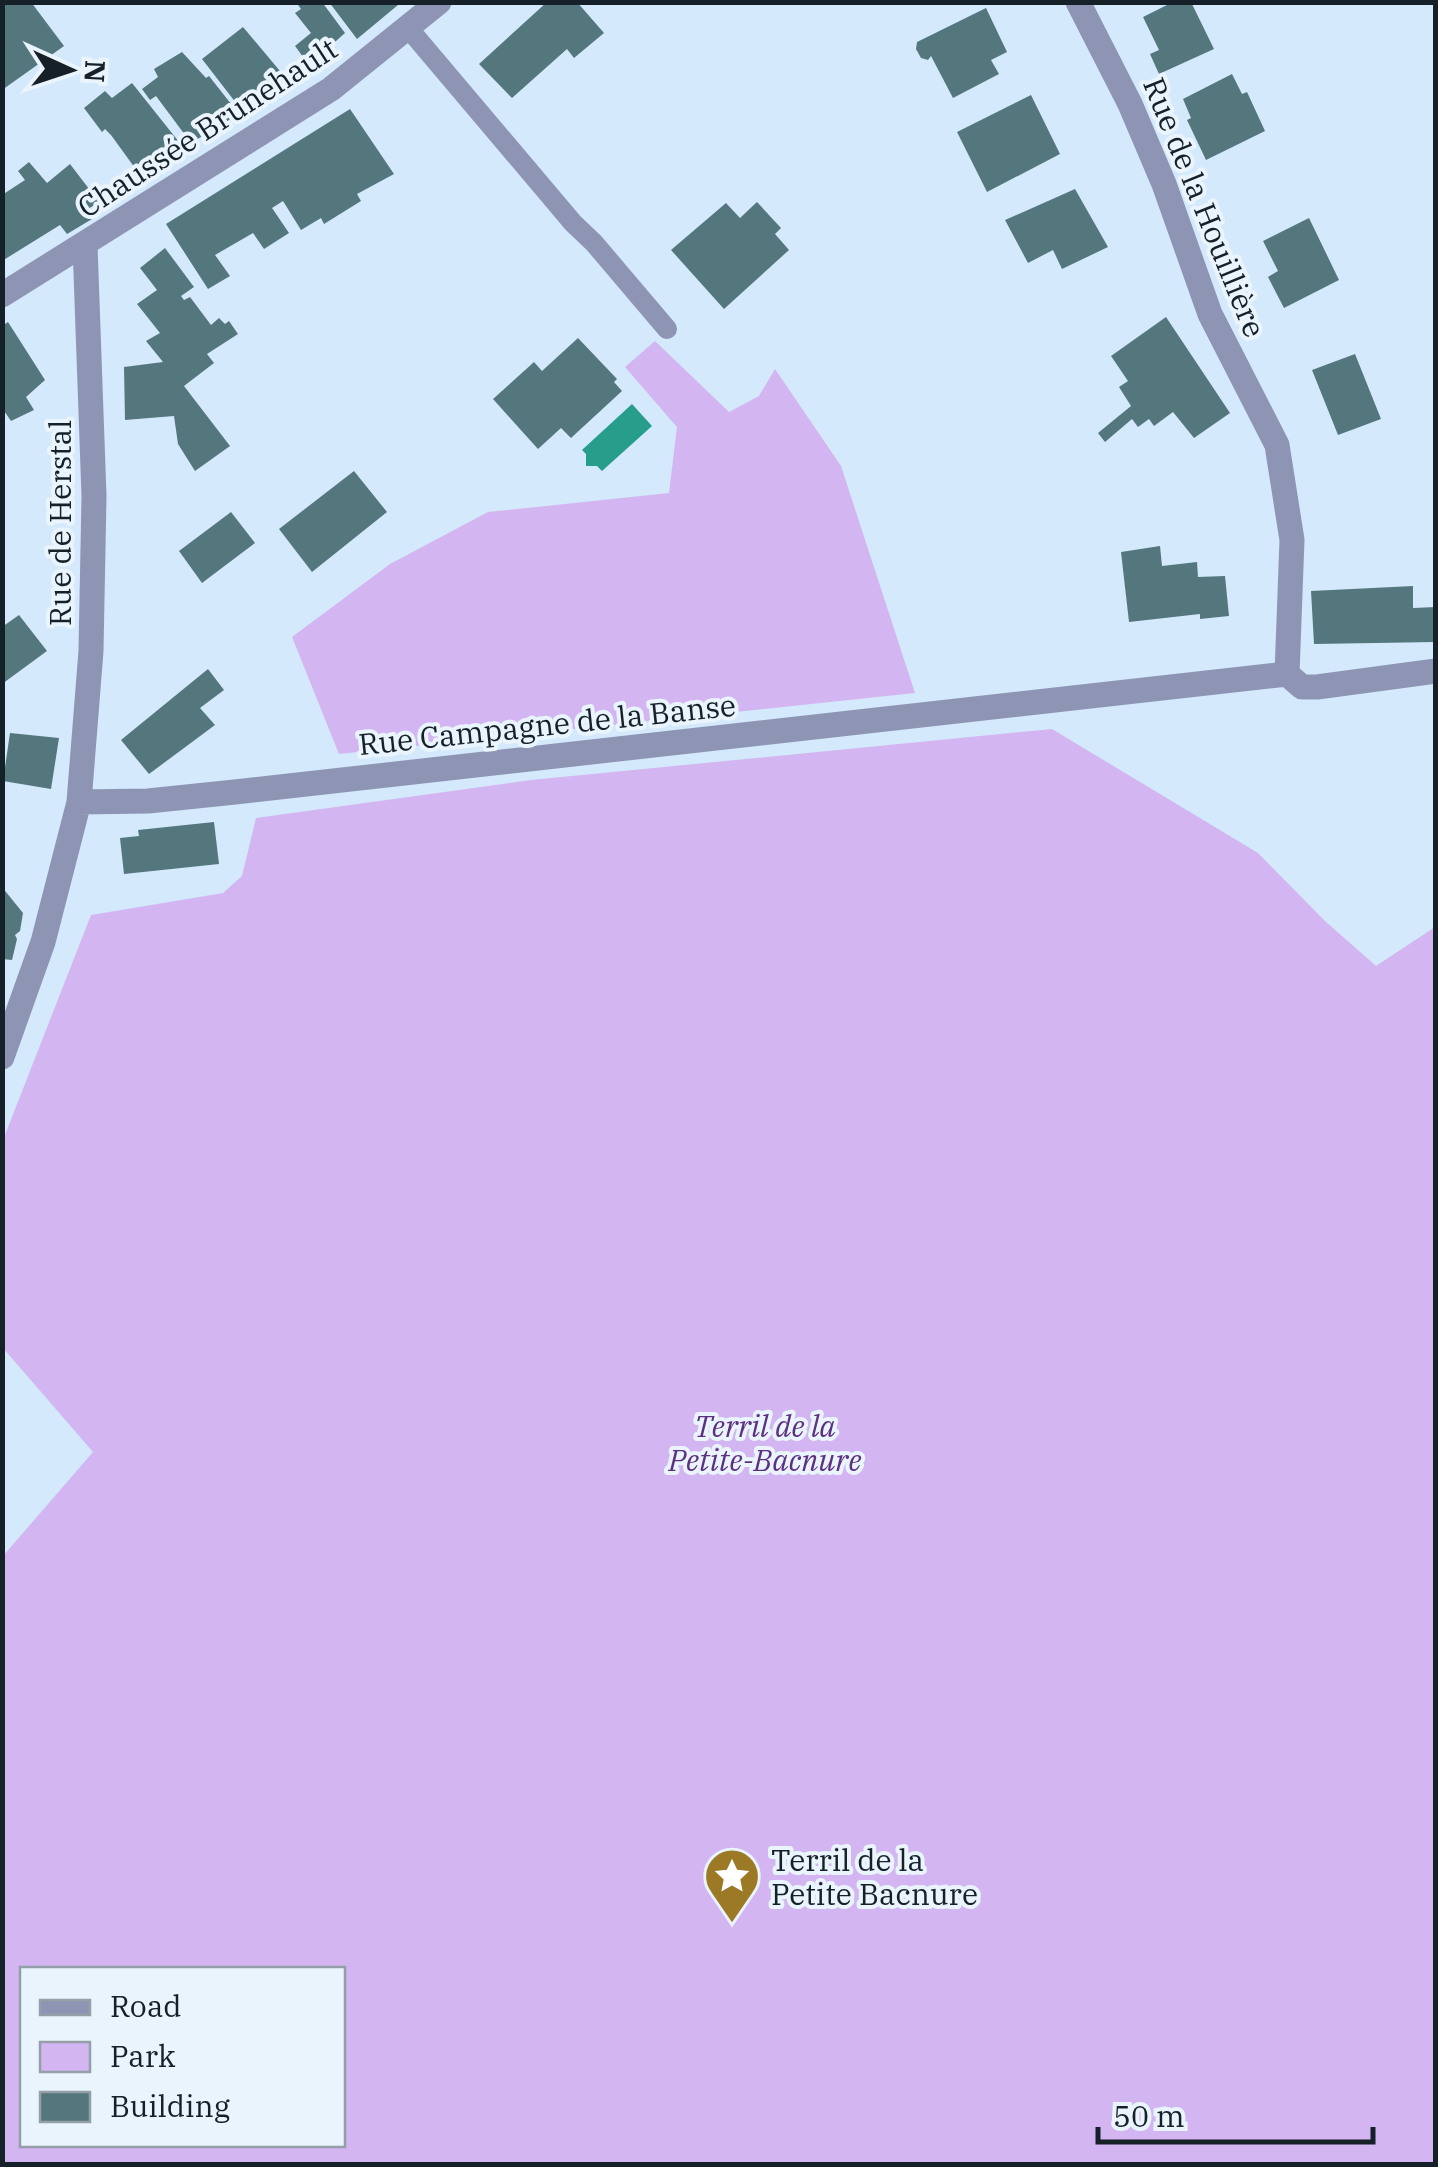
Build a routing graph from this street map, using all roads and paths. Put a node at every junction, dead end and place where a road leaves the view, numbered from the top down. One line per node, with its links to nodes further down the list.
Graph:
1 (439, 2): 3 (street, Chaussée Brunehault)
2 (1078, 2): 8 (street, Rue de la Houillière)
3 (409, 29): 4 (street, Chaussée Brunehault); 6 (lane)
4 (85, 245): 5 (street, Chaussée Brunehault); 9 (street, Rue de Herstal)
5 (2, 296)
6 (667, 329)
7 (1436, 670): 8 (street, Rue Campagne de la Banse)
8 (1287, 674): 9 (street, Rue Campagne de la Banse)
9 (79, 802): 10 (street)
10 (2, 1056)

